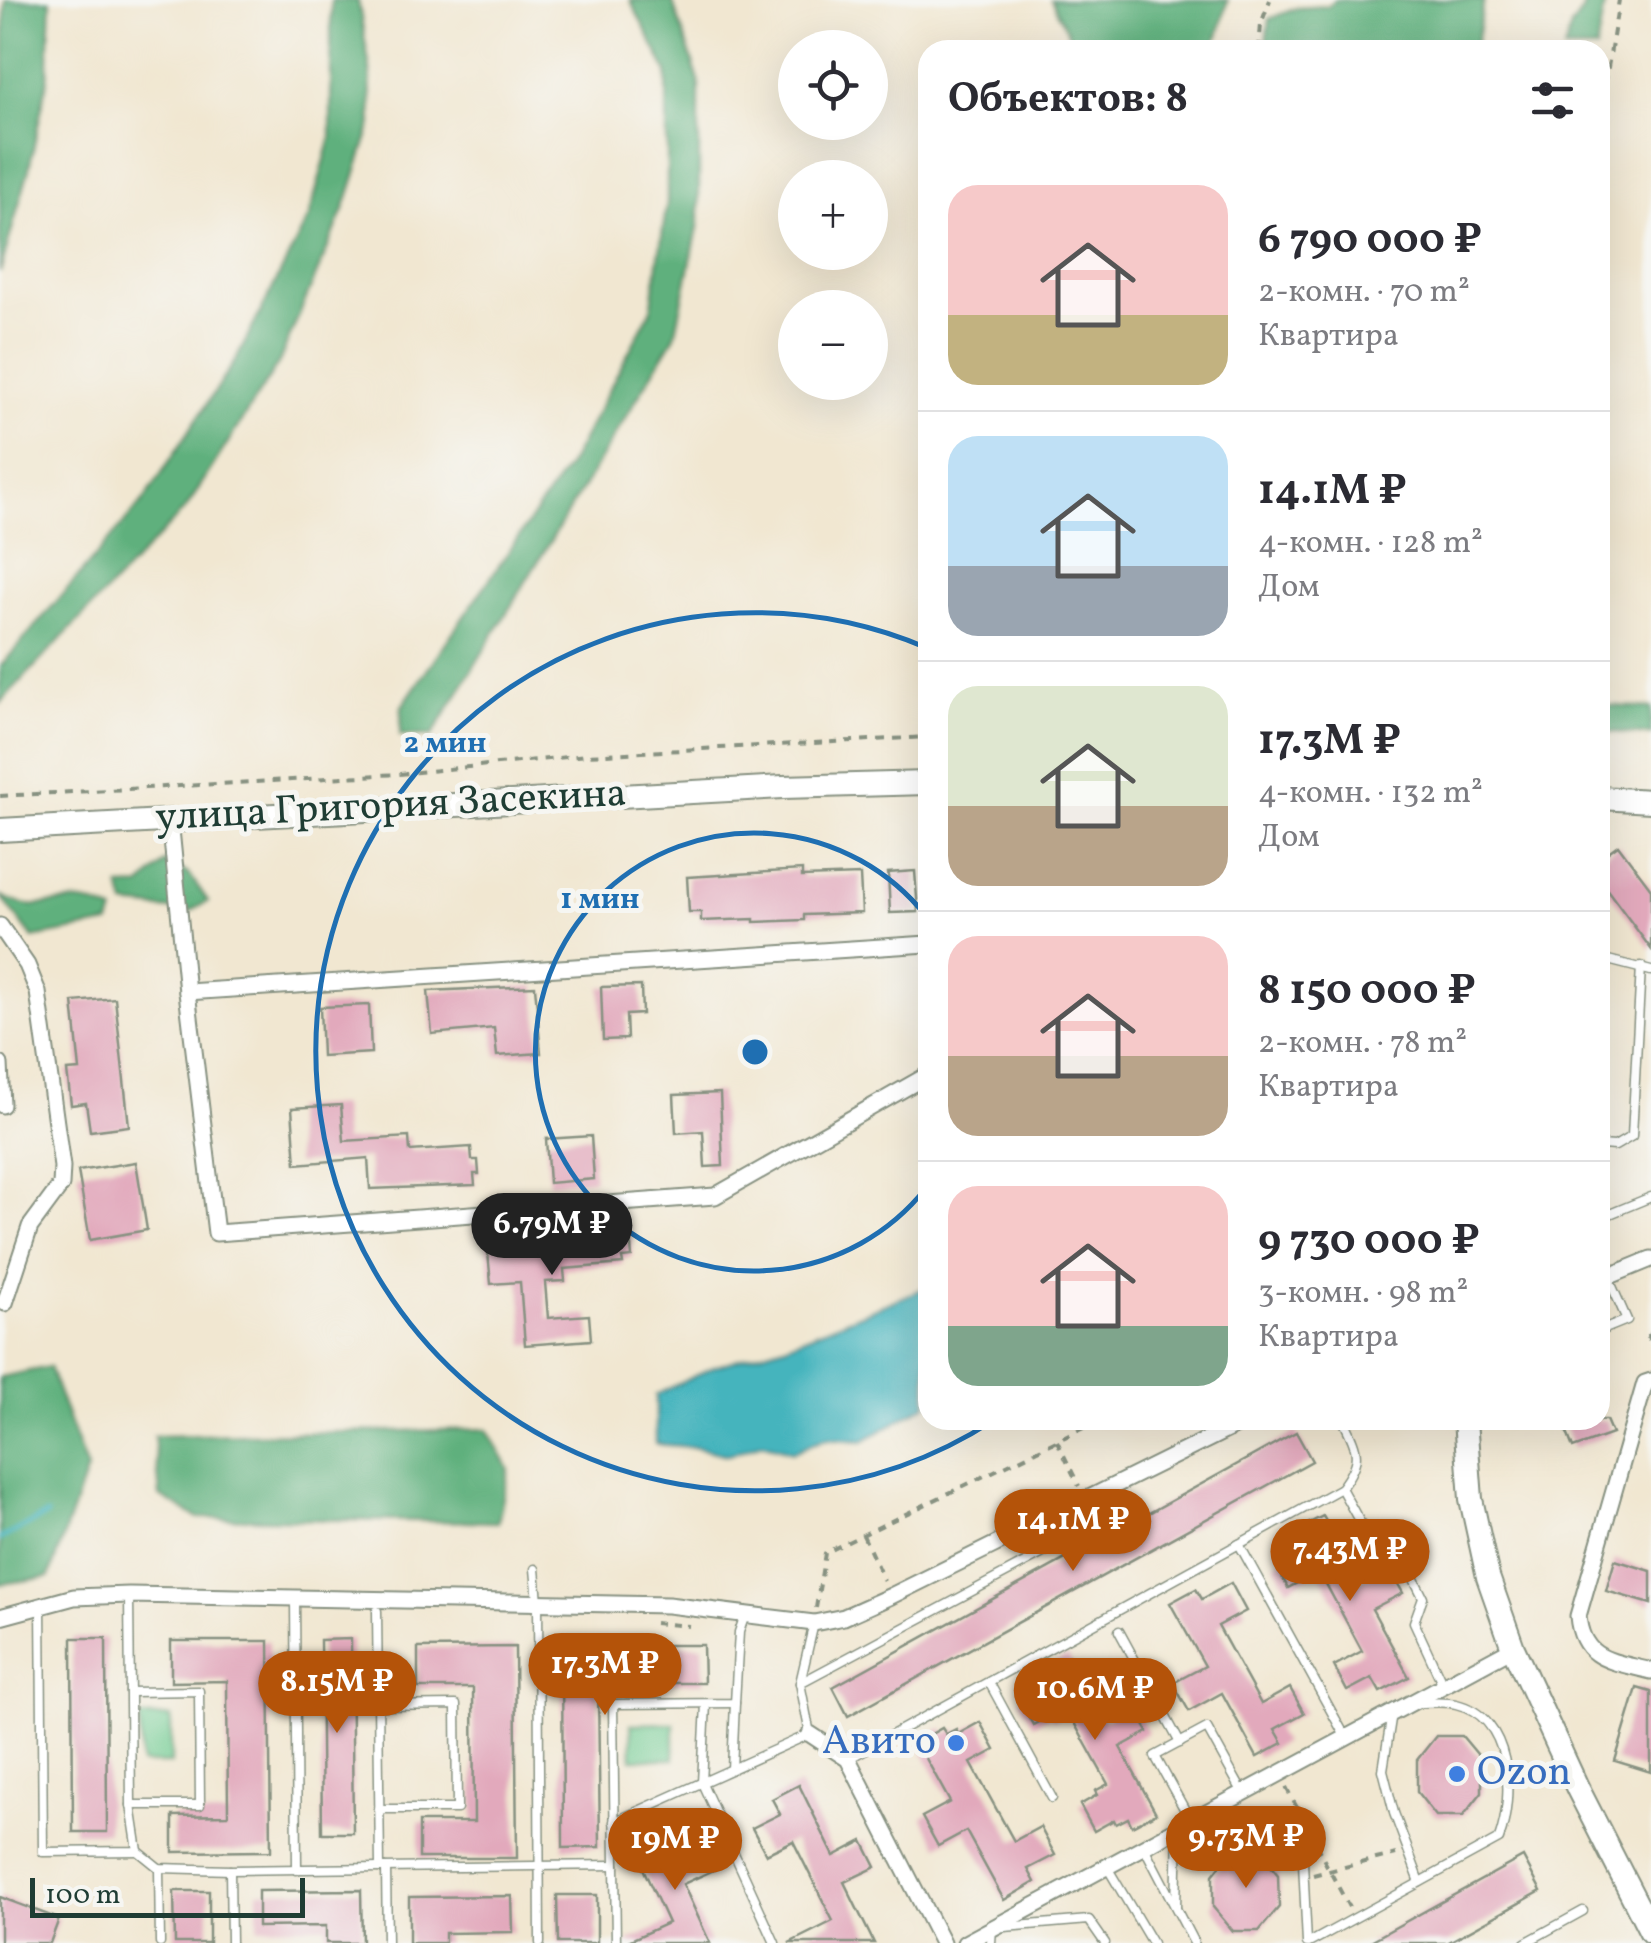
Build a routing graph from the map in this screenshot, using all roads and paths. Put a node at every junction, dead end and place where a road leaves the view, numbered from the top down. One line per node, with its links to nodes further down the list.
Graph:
1 (1270, 0): 3 (path)
2 (1620, 0): 4 (path)
3 (1260, 40)
4 (1610, 58)
5 (918, 738): 7 (path)
6 (918, 783): 10 (main road, улица Григория Засекина)
7 (0, 796)
8 (1610, 798): 9 (main road)
9 (1651, 800)
10 (170, 819): 11 (main road, улица Григория Засекина); 17 (street)
11 (0, 830)
12 (0, 926): 27 (street)
13 (918, 945): 17 (street)
14 (1610, 960): 15 (lane)
15 (1640, 966): 16 (lane); 21 (lane)
16 (1651, 970)
17 (188, 992): 19 (street)
18 (0, 1064): 20 (street)
19 (918, 1081)
20 (2, 1105)
21 (1610, 1146)
22 (1651, 1197): 23 (lane)
23 (1610, 1214)
24 (1651, 1259): 25 (street)
25 (1610, 1276)
26 (1610, 1289): 28 (lane)
27 (5, 1303)
28 (1610, 1326)
29 (1651, 1334): 30 (path)
30 (1651, 1346)
31 (1651, 1381): 55 (street)
32 (1079, 1430): 36 (path)
33 (1227, 1430): 38 (street)
34 (1348, 1430): 37 (lane)
35 (1466, 1430): 54 (main road)
36 (1058, 1440): 38 (path); 40 (path)
37 (1341, 1488): 41 (lane); 58 (lane)
38 (1086, 1500): 39 (street)
39 (1054, 1516): 44 (street); 57 (lane)
40 (863, 1536): 44 (path); 52 (path)
41 (1239, 1544): 56 (lane); 66 (lane)
42 (535, 1569): 46 (lane)
43 (129, 1595): 45 (street); 47 (street); 59 (lane)
44 (891, 1596): 52 (street)
45 (295, 1598): 46 (street); 86 (lane)
46 (538, 1601): 50 (street); 81 (lane)
47 (41, 1605): 48 (lane); 51 (street); 78 (lane)
48 (58, 1607)
49 (377, 1611): 63 (lane)
50 (745, 1615): 52 (street); 62 (lane)
51 (0, 1616)
52 (814, 1623): 57 (lane)
53 (1118, 1631): 67 (lane)
54 (1512, 1648): 58 (street); 91 (main road)
55 (1651, 1671)
56 (988, 1682): 68 (lane); 72 (lane)
57 (800, 1683): 65 (lane)
58 (1444, 1686): 60 (street)
59 (130, 1692): 73 (lane); 73 (lane)
60 (1411, 1702): 64 (street); 88 (lane)
61 (706, 1704): 62 (lane); 70 (lane); 75 (lane)
62 (735, 1704): 69 (lane)
63 (378, 1706): 74 (lane); 74 (lane)
64 (1392, 1713): 66 (street); 79 (lane)
65 (810, 1734): 68 (street); 69 (lane)
66 (1346, 1738): 71 (street)
67 (1180, 1743): 71 (lane); 76 (lane)
68 (848, 1759): 99 (street)
69 (732, 1769): 70 (lane)
70 (702, 1783): 75 (lane); 98 (lane)
71 (1243, 1793): 76 (street)
72 (1052, 1798)
73 (131, 1805): 78 (lane)
74 (380, 1810): 84 (lane)
75 (614, 1822): 80 (lane)
76 (1184, 1825): 77 (street); 87 (lane); 90 (lane)
77 (1144, 1847): 82 (street); 90 (lane)
78 (138, 1851): 83 (lane)
79 (1409, 1851): 87 (path); 88 (lane)
80 (615, 1865): 81 (lane); 97 (lane)
81 (539, 1866): 84 (lane); 96 (lane)
82 (1107, 1867): 92 (street); 102 (lane)
83 (159, 1868): 85 (lane); 93 (lane)
84 (383, 1868): 86 (lane); 95 (lane)
85 (230, 1870): 86 (lane); 94 (lane)
86 (297, 1870)
87 (1304, 1877): 104 (lane)
88 (1420, 1882): 104 (lane)
89 (1583, 1911): 105 (lane)
90 (1176, 1912): 103 (lane)
91 (1651, 1932)
92 (991, 1936): 100 (street); 101 (lane)
93 (160, 1943)
94 (231, 1943)
95 (387, 1943)
96 (540, 1943)
97 (616, 1943)
98 (775, 1943)
99 (942, 1943)
100 (966, 1943)
101 (1104, 1943)
102 (1152, 1943)
103 (1194, 1943)
104 (1308, 1943)
105 (1525, 1943)

